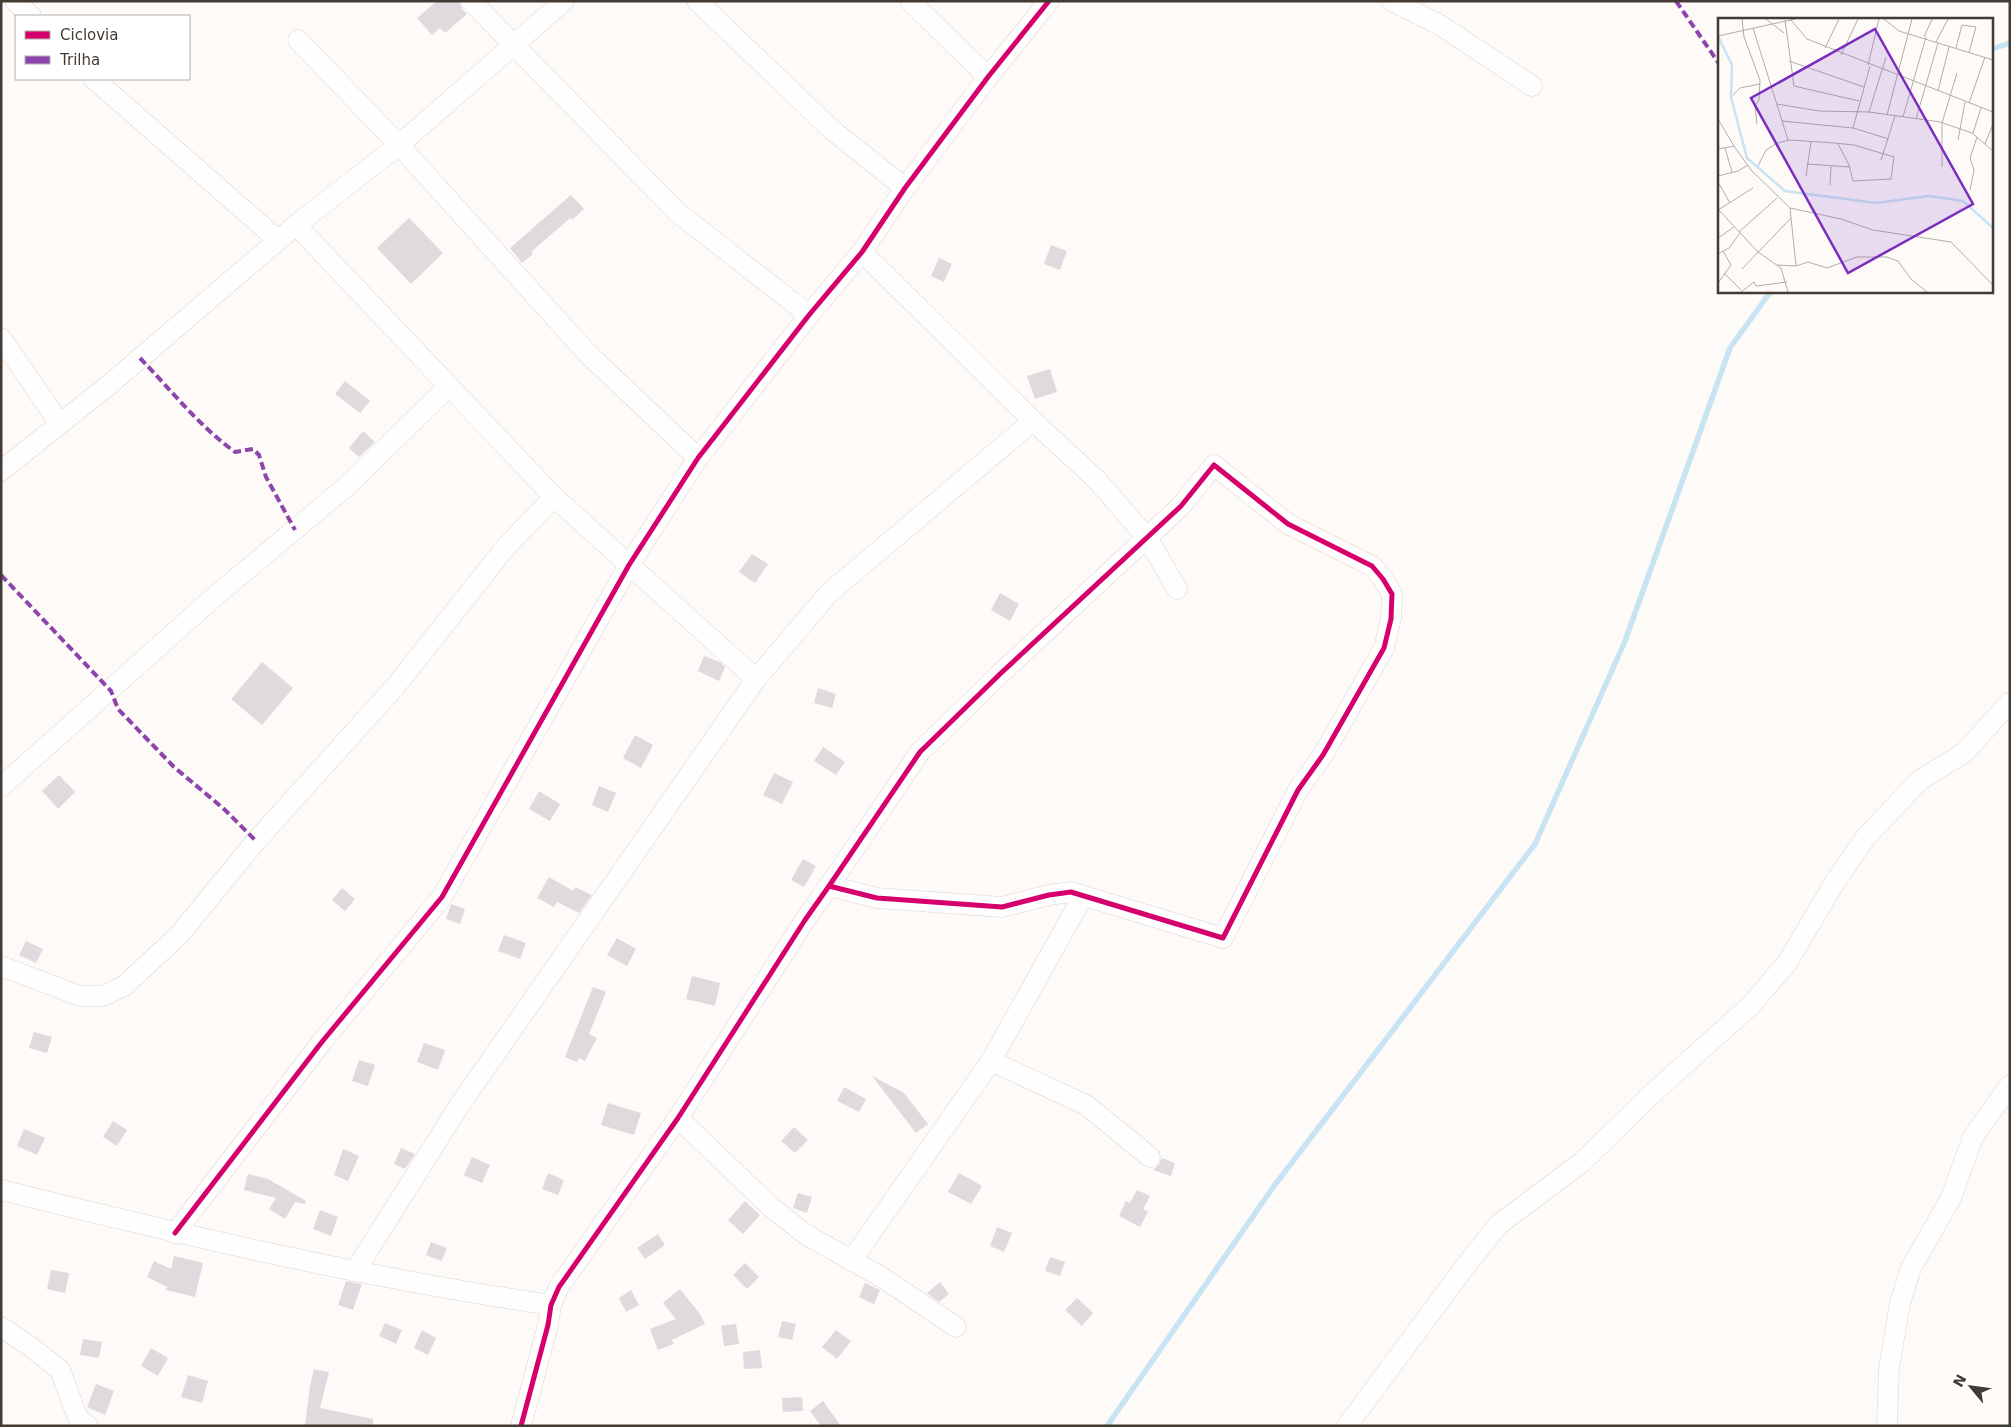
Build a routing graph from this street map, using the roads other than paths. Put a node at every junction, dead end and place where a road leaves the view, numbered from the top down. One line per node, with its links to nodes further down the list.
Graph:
1 (15, 1): 8 (street)
2 (471, 1): 10 (street)
3 (564, 1): 10 (street)
4 (698, 1): 15 (street)
5 (910, 1): 11 (street)
6 (1049, 1): 11 (street)
7 (1392, 1): 13 (street)
8 (30, 15)
9 (298, 40): 14 (street)
10 (513, 46): 14 (street); 19 (street)
11 (988, 77): 15 (street)
12 (95, 80): 17 (street)
13 (1532, 86)
14 (399, 145): 16 (street); 24 (street)
15 (905, 188): 18 (street)
16 (296, 225): 17 (street); 21 (street)
17 (278, 240): 23 (street)
18 (862, 252): 19 (street); 22 (street)
19 (808, 315): 24 (street)
20 (1, 338): 23 (street)
21 (449, 386): 26 (street); 32 (street)
22 (1033, 421): 27 (street); 30 (street)
23 (60, 424): 25 (street)
24 (698, 458): 28 (street)
25 (1, 471)
26 (554, 497): 28 (street); 35 (street)
27 (1148, 539): 29 (street); 33 (street); 34 (street)
28 (629, 565): 30 (street); 41 (street)
29 (1177, 589)
30 (756, 679): 43 (street)
31 (2010, 702): 49 (street)
32 (1, 787)
33 (830, 886): 34 (street); 38 (street)
34 (1083, 896): 36 (street)
35 (1, 966)
36 (991, 1061): 39 (street); 42 (street)
37 (2010, 1085): 50 (street)
38 (678, 1118): 42 (street); 44 (street)
39 (1150, 1157)
40 (1, 1190): 41 (street)
41 (176, 1233): 43 (street)
42 (851, 1261): 46 (street)
43 (355, 1270): 44 (street)
44 (551, 1305): 48 (street)
45 (1, 1327): 47 (street)
46 (956, 1327)
47 (88, 1426)
48 (521, 1426)
49 (1347, 1426)
50 (1887, 1426)

